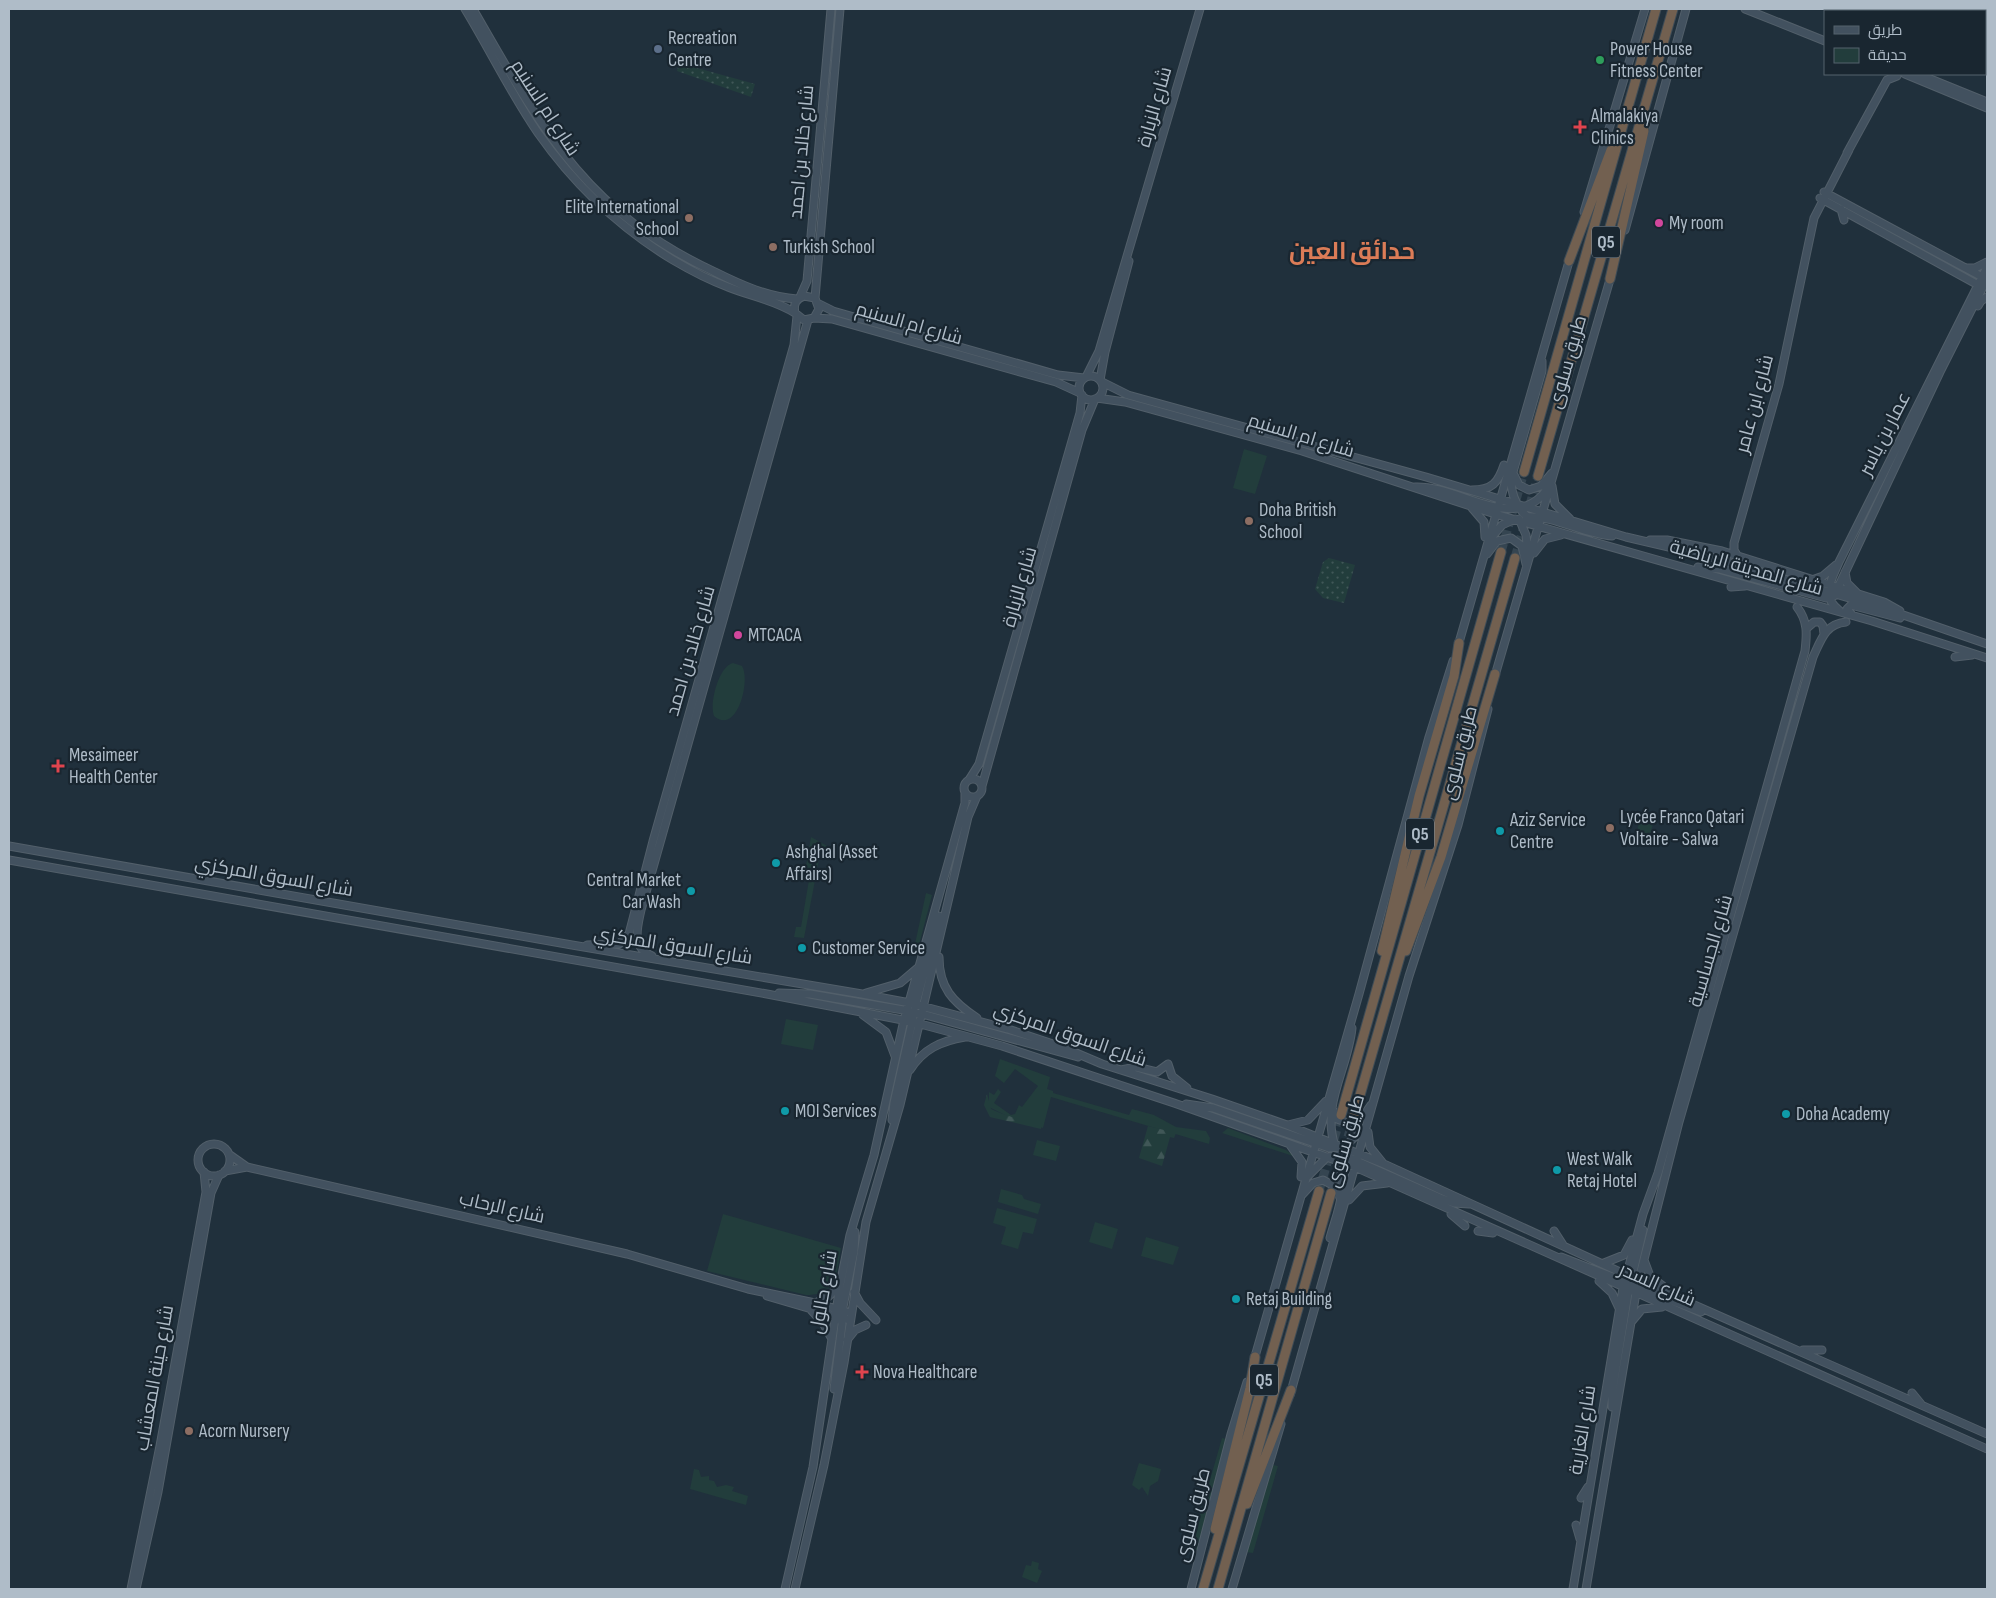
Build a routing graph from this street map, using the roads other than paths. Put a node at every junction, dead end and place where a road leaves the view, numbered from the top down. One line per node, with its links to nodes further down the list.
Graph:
1 (465, 9): 37 (main road, شارع ام السنيم)
2 (473, 9): 35 (main road, شارع ام السنيم)
3 (831, 9): 35 (main road, شارع خالد بن احمد)
4 (840, 9): 36 (main road, شارع خالد بن احمد)
5 (1200, 9): 23 (main road, شارع الزبارة)
6 (1644, 9): 27 (main road, طريق سلوى)
7 (1656, 9): 18 (highway, طريق سلوى / Q5)
8 (1673, 9): 16 (highway, طريق سلوى / Q5)
9 (1686, 9): 31 (main road, طريق سلوى)
10 (1745, 9): 13 (main road)
11 (1757, 9): 12 (main road)
12 (1824, 36)
13 (1824, 41)
14 (1901, 75): 17 (main road, شارع ابن عامر); 20 (main road)
15 (1920, 75): 19 (main road)
16 (1654, 77): 31 (highway); 49 (highway, طريق سلوى / Q5)
17 (1886, 77): 21 (main road, شارع ابن عامر)
18 (1632, 94): 27 (highway); 48 (highway, طريق سلوى / Q5)
19 (1987, 102)
20 (1987, 108)
21 (1823, 196): 22 (main road); 30 (main road); 62 (main road, شارع ابن عامر)
22 (1841, 209): 24 (main road); 25 (main road)
23 (1140, 215): 41 (main road, شارع الزبارة); 42 (main road, شارع الزبارة)
24 (1844, 220)
25 (1915, 250): 26 (main road); 33 (main road)
26 (1905, 253)
27 (1569, 261): 39 (main road, طريق سلوى)
28 (1987, 262): 30 (main road)
29 (1987, 267): 32 (main road, عمار بن ياسر)
30 (1965, 268): 32 (main road)
31 (1610, 279): 46 (main road, طريق سلوى)
32 (1986, 279): 33 (main road, عمار بن ياسر)
33 (1983, 288): 40 (main road, عمار بن ياسر); 70 (main road, عمار بن ياسر)
34 (1987, 297): 40 (main road)
35 (799, 298): 36 (main road); 37 (main road)
36 (817, 301): 38 (main road); 41 (main road, شارع ام السنيم)
37 (796, 315): 38 (main road); 106 (main road, شارع خالد بن احمد)
38 (811, 319): 43 (main road, شارع ام السنيم); 107 (main road, شارع خالد بن احمد)
39 (1543, 352): 45 (main road, طريق سلوى); 47 (main road)
40 (1940, 372): 73 (main road, عمار بن ياسر)
41 (1084, 377): 42 (main road); 43 (main road)
42 (1101, 381): 44 (main road); 52 (main road, شارع ام السنيم)
43 (1081, 394): 44 (main road); 96 (main road, شارع الزبارة)
44 (1096, 398): 51 (main road, شارع ام السنيم); 97 (main road, شارع الزبارة)
45 (1517, 438): 52 (main road); 54 (main road, طريق سلوى)
46 (1555, 467): 47 (main road); 50 (main road, طريق سلوى)
47 (1513, 470): 55 (main road)
48 (1524, 472)
49 (1538, 476)
50 (1552, 482): 55 (main road); 57 (main road, طريق سلوى); 58 (main road)
51 (1410, 487): 53 (main road, شارع ام السنيم); 54 (main road)
52 (1465, 490): 54 (main road, شارع ام السنيم)
53 (1470, 506): 54 (main road, شارع ام السنيم); 77 (main road)
54 (1497, 507): 55 (main road, شارع المدينة الرياضية); 56 (main road, شارع المدينة الرياضية); 63 (main road, طريق سلوى)
55 (1519, 508): 56 (main road); 57 (main road, شارع المدينة الرياضية)
56 (1520, 519): 57 (main road, شارع المدينة الرياضية); 63 (main road); 69 (main road)
57 (1541, 519): 58 (main road, شارع المدينة الرياضية); 59 (main road, شارع المدينة الرياضية); 60 (main road); 69 (main road, طريق سلوى)
58 (1575, 522): 60 (main road, شارع المدينة الرياضية)
59 (1564, 534): 69 (main road); 71 (main road, شارع المدينة الرياضية)
60 (1626, 536): 61 (main road, شارع المدينة الرياضية)
61 (1639, 540): 64 (main road, شارع المدينة الرياضية); 75 (main road, شارع المدينة الرياضية)
62 (1734, 544): 64 (main road); 66 (main road)
63 (1486, 545): 72 (main road, طريق سلوى)
64 (1722, 551): 66 (main road, شارع المدينة الرياضية)
65 (1501, 552): 111 (highway, طريق سلوى / Q5)
66 (1738, 555): 68 (main road, شارع المدينة الرياضية)
67 (1515, 558): 112 (highway, طريق سلوى / Q5)
68 (1749, 559): 75 (main road); 76 (main road, شارع المدينة الرياضية)
69 (1529, 562): 74 (main road, طريق سلوى)
70 (1840, 562): 76 (main road); 80 (main road, عمار بن ياسر)
71 (1680, 566): 79 (main road, شارع المدينة الرياضية); 80 (main road)
72 (1480, 568): 74 (main road); 77 (main road, طريق سلوى)
73 (1846, 569): 80 (main road, عمار بن ياسر); 81 (main road)
74 (1527, 570): 95 (main road, طريق سلوى)
75 (1789, 580): 80 (main road, شارع المدينة الرياضية)
76 (1809, 580): 80 (main road, شارع المدينة الرياضية)
77 (1476, 583): 90 (main road, طريق سلوى)
78 (1730, 587): 79 (main road)
79 (1759, 587): 83 (main road, شارع المدينة الرياضية)
80 (1832, 592): 81 (main road); 83 (main road); 85 (main road, شارع المدينة الرياضية)
81 (1860, 595): 85 (main road)
82 (1796, 607): 88 (main road)
83 (1843, 613): 84 (main road, شارع المدينة الرياضية)
84 (1852, 615): 86 (main road); 92 (main road, شارع المدينة الرياضية)
85 (1908, 617): 86 (main road, شارع المدينة الرياضية)
86 (1918, 620): 91 (main road, شارع المدينة الرياضية)
87 (1846, 622): 89 (main road)
88 (1807, 628): 89 (main road); 101 (main road, شارع الجساسية)
89 (1824, 634): 101 (main road, شارع الجساسية)
90 (1459, 643): 111 (highway); 129 (main road, طريق سلوى)
91 (1987, 644)
92 (1976, 654): 93 (main road); 94 (main road, شارع المدينة الرياضية)
93 (1955, 657)
94 (1987, 658)
95 (1495, 674): 112 (highway); 127 (main road, طريق سلوى)
96 (969, 780): 97 (main road); 99 (main road)
97 (982, 786): 100 (main road)
98 (1778, 792): 101 (main road)
99 (965, 793): 100 (main road); 104 (main road)
100 (977, 796): 105 (main road)
101 (1765, 800): 110 (main road, شارع الجساسية); 148 (main road, شارع الجساسية)
102 (9, 846): 106 (main road, شارع السوق المركزي)
103 (9, 860): 113 (main road, شارع السوق المركزي)
104 (940, 897): 108 (main road); 115 (main road)
105 (941, 940): 115 (main road); 118 (main road)
106 (572, 945): 107 (main road, شارع السوق المركزي)
107 (664, 961): 114 (main road, شارع السوق المركزي)
108 (922, 963): 114 (main road); 115 (main road)
109 (1729, 968): 110 (main road)
110 (1722, 974): 121 (main road, شارع الجساسية)
111 (1379, 978): 131 (highway, طريق سلوى / Q5)
112 (1392, 983): 132 (highway, طريق سلوى / Q5)
113 (767, 994): 115 (main road); 116 (main road, شارع السوق المركزي)
114 (862, 994): 115 (main road, شارع السوق المركزي)
115 (915, 1010): 117 (main road); 118 (main road, شارع السوق المركزي); 119 (main road, شارع حالول); 124 (main road)
116 (854, 1011): 117 (main road, شارع السوق المركزي); 123 (main road)
117 (904, 1020): 119 (main road, شارع السوق المركزي); 123 (main road, شارع حالول)
118 (982, 1021): 124 (main road, شارع السوق المركزي)
119 (916, 1023): 120 (main road, شارع السوق المركزي); 126 (main road, شارع حالول); 135 (main road)
120 (968, 1037): 126 (main road); 130 (main road, شارع السوق المركزي)
121 (1702, 1042): 122 (main road); 152 (main road, شارع الجساسية)
122 (1705, 1052)
123 (895, 1058): 159 (main road, شارع حالول)
124 (1102, 1064): 125 (main road, شارع السوق المركزي)
125 (1121, 1070): 128 (main road, شارع السوق المركزي); 128 (main road)
126 (907, 1075): 135 (main road, شارع حالول)
127 (1375, 1098): 129 (main road); 133 (main road, طريق سلوى)
128 (1212, 1099): 134 (main road, شارع السوق المركزي)
129 (1330, 1102): 134 (main road); 136 (main road, طريق سلوى); 139 (main road)
130 (1174, 1103): 136 (main road); 137 (main road, شارع السوق المركزي)
131 (1341, 1116)
132 (1354, 1116)
133 (1368, 1125): 139 (main road); 141 (main road, طريق سلوى); 142 (main road)
134 (1286, 1126): 136 (main road, شارع السوق المركزي)
135 (890, 1138): 171 (main road, شارع حالول)
136 (1316, 1140): 138 (main road, طريق سلوى); 139 (main road, شارع السدر)
137 (1288, 1143): 138 (main road, شارع السوق المركزي); 158 (main road)
138 (1312, 1152): 139 (main road, شارع السدر); 146 (main road, طريق سلوى)
139 (1335, 1152): 141 (main road, شارع السدر); 141 (main road, شارع السدر); 146 (main road); 155 (main road)
140 (230, 1156): 143 (main road, شارع الرحاب); 144 (main road); 145 (main road)
141 (1357, 1161): 142 (main road, شارع السدر); 147 (main road, شارع السدر); 154 (main road); 155 (main road, طريق سلوى)
142 (1384, 1164): 154 (main road, شارع السدر)
143 (248, 1167): 145 (main road, شارع الرحاب); 172 (main road, شارع الرحاب)
144 (204, 1172): 145 (main road); 199 (main road, شارع حينة المعشاب)
145 (222, 1173): 191 (main road, شارع حينة المعشاب)
146 (1305, 1180): 153 (main road, طريق سلوى)
147 (1390, 1183): 155 (main road); 156 (main road, شارع السدر)
148 (1652, 1184): 157 (main road, شارع الجساسية); 169 (main road)
149 (1319, 1191): 213 (highway, طريق سلوى / Q5)
150 (1668, 1191): 152 (main road)
151 (1330, 1193): 208 (highway, طريق سلوى / Q5)
152 (1660, 1197): 166 (main road, شارع الجساسية)
153 (1298, 1201): 155 (main road); 158 (main road, طريق سلوى)
154 (1471, 1203): 164 (main road, شارع السدر)
155 (1342, 1206): 192 (main road)
156 (1443, 1207): 160 (main road); 163 (main road, شارع السدر)
157 (1643, 1214): 167 (main road); 169 (main road, شارع الجساسية)
158 (1294, 1215): 187 (main road, طريق سلوى)
159 (855, 1218): 170 (main road, شارع حالول); 176 (main road)
160 (1465, 1226)
161 (1478, 1231): 163 (main road)
162 (1554, 1231): 164 (main road)
163 (1501, 1234): 165 (main road, شارع السدر)
164 (1563, 1245): 167 (main road, شارع السدر)
165 (1545, 1253): 168 (main road, شارع السدر); 169 (main road)
166 (1644, 1260): 169 (main road, شارع الجساسية); 175 (main road)
167 (1603, 1263): 169 (main road, شارع السدر)
168 (1589, 1273): 169 (main road, شارع السدر); 174 (main road)
169 (1630, 1284): 173 (main road, شارع السدر); 174 (main road, شارع الغارية); 175 (main road); 180 (main road, شارع الغارية); 196 (main road)
170 (840, 1285): 172 (main road); 176 (main road, شارع حالول)
171 (854, 1292): 177 (main road, شارع حالول); 178 (main road)
172 (813, 1306): 176 (main road, شارع الرحاب); 181 (main road)
173 (1665, 1307): 180 (main road); 200 (main road, شارع السدر)
174 (1619, 1309): 182 (main road, شارع الغارية)
175 (1712, 1312): 185 (main road, شارع السدر)
176 (839, 1313): 177 (main road, شارع الرحاب); 181 (main road, شارع حالول); 195 (main road)
177 (850, 1317): 183 (main road, شارع حالول)
178 (876, 1320)
179 (866, 1325): 183 (main road)
180 (1629, 1326): 196 (main road, شارع الغارية)
181 (832, 1339): 212 (main road, شارع حالول)
182 (1614, 1340): 184 (main road); 203 (main road, شارع الغارية)
183 (845, 1345): 188 (main road, شارع حالول)
184 (1607, 1347)
185 (1799, 1350): 186 (main road); 194 (main road, شارع السدر)
186 (1822, 1350)
187 (1255, 1356): 213 (highway); 219 (main road, طريق سلوى)
188 (844, 1363): 189 (main road); 195 (main road, شارع حالول)
189 (848, 1371)
190 (183, 1382): 191 (main road)
191 (176, 1390): 204 (main road, شارع حينة المعشاب)
192 (1291, 1390): 208 (highway); 222 (main road)
193 (1912, 1393): 194 (main road)
194 (1922, 1406): 198 (main road, شارع السدر)
195 (833, 1411): 201 (main road, شارع حالول)
196 (1613, 1422): 224 (main road, شارع الغارية)
197 (157, 1431): 199 (main road)
198 (1987, 1434)
199 (160, 1446): 210 (main road, شارع حينة المعشاب)
200 (1987, 1449)
201 (824, 1465): 202 (main road); 218 (main road, شارع حالول)
202 (826, 1480)
203 (1592, 1480): 205 (main road); 209 (main road, شارع الغارية)
204 (158, 1492): 206 (main road); 216 (main road, شارع حينة المعشاب)
205 (1581, 1498)
206 (161, 1504)
207 (1576, 1525): 209 (main road)
208 (1235, 1532): 221 (highway, طريق سلوى / Q5)
209 (1581, 1542): 223 (main road, شارع الغارية)
210 (141, 1546): 211 (main road); 215 (main road, شارع حينة المعشاب)
211 (132, 1557)
212 (792, 1563): 214 (main road); 217 (main road, شارع حالول)
213 (1209, 1569): 220 (highway, طريق سلوى / Q5)
214 (782, 1574)
215 (131, 1589)
216 (136, 1589)
217 (785, 1589)
218 (795, 1589)
219 (1190, 1589)
220 (1203, 1589)
221 (1218, 1589)
222 (1232, 1589)
223 (1573, 1589)
224 (1586, 1589)

